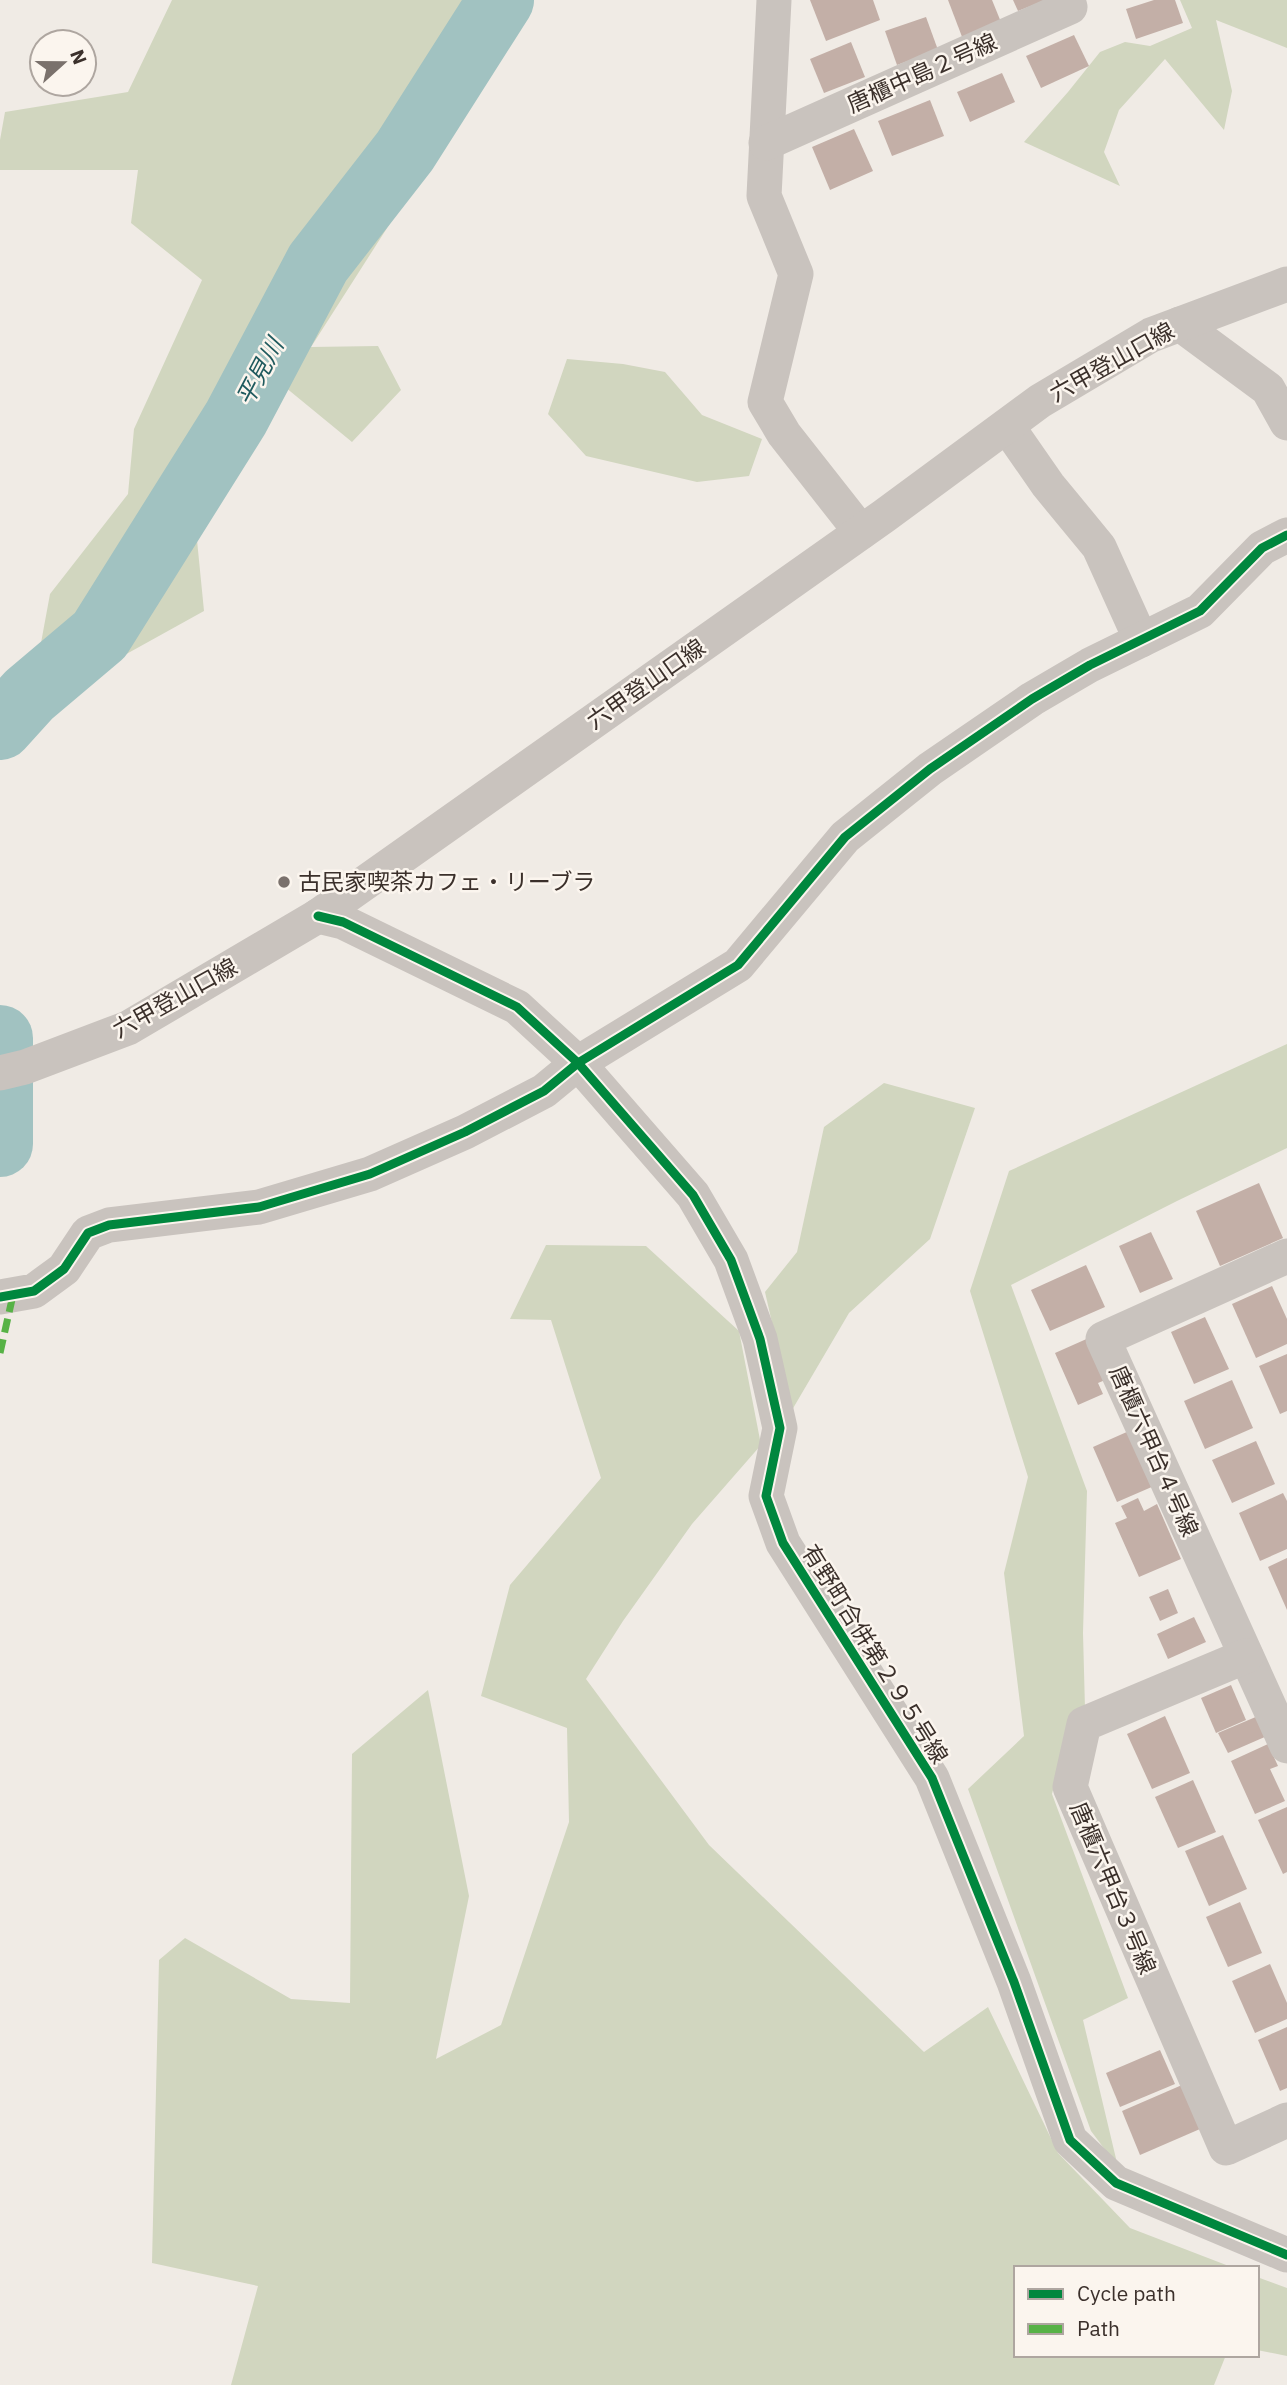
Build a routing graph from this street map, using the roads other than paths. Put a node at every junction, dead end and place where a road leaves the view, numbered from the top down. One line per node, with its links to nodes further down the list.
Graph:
1 (774, 0): 3 (street)
2 (1068, 0): 3 (street, 唐櫃中島２号線)
3 (766, 143): 8 (street)
4 (1287, 284): 5 (street, 六甲登山口線)
5 (1180, 324): 6 (street); 7 (street, 六甲登山口線)
6 (1287, 424)
7 (1007, 426): 8 (street, 六甲登山口線); 10 (street)
8 (861, 532): 11 (street, 六甲登山口線)
9 (1287, 535): 10 (street)
10 (1140, 640): 12 (street)
11 (318, 916): 12 (street, 有野町合併第２９５号線); 13 (street, 六甲登山口線)
12 (578, 1063): 15 (street); 19 (street, 有野町合併第２９５号線)
13 (13, 1070)
14 (1283, 1267): 16 (street, 唐櫃六甲台４号線)
15 (2, 1297)
16 (1246, 1656): 17 (street, 唐櫃六甲台４号線); 18 (street, 唐櫃六甲台３号線)
17 (1286, 1740)
18 (1287, 2120)
19 (1287, 2255)

